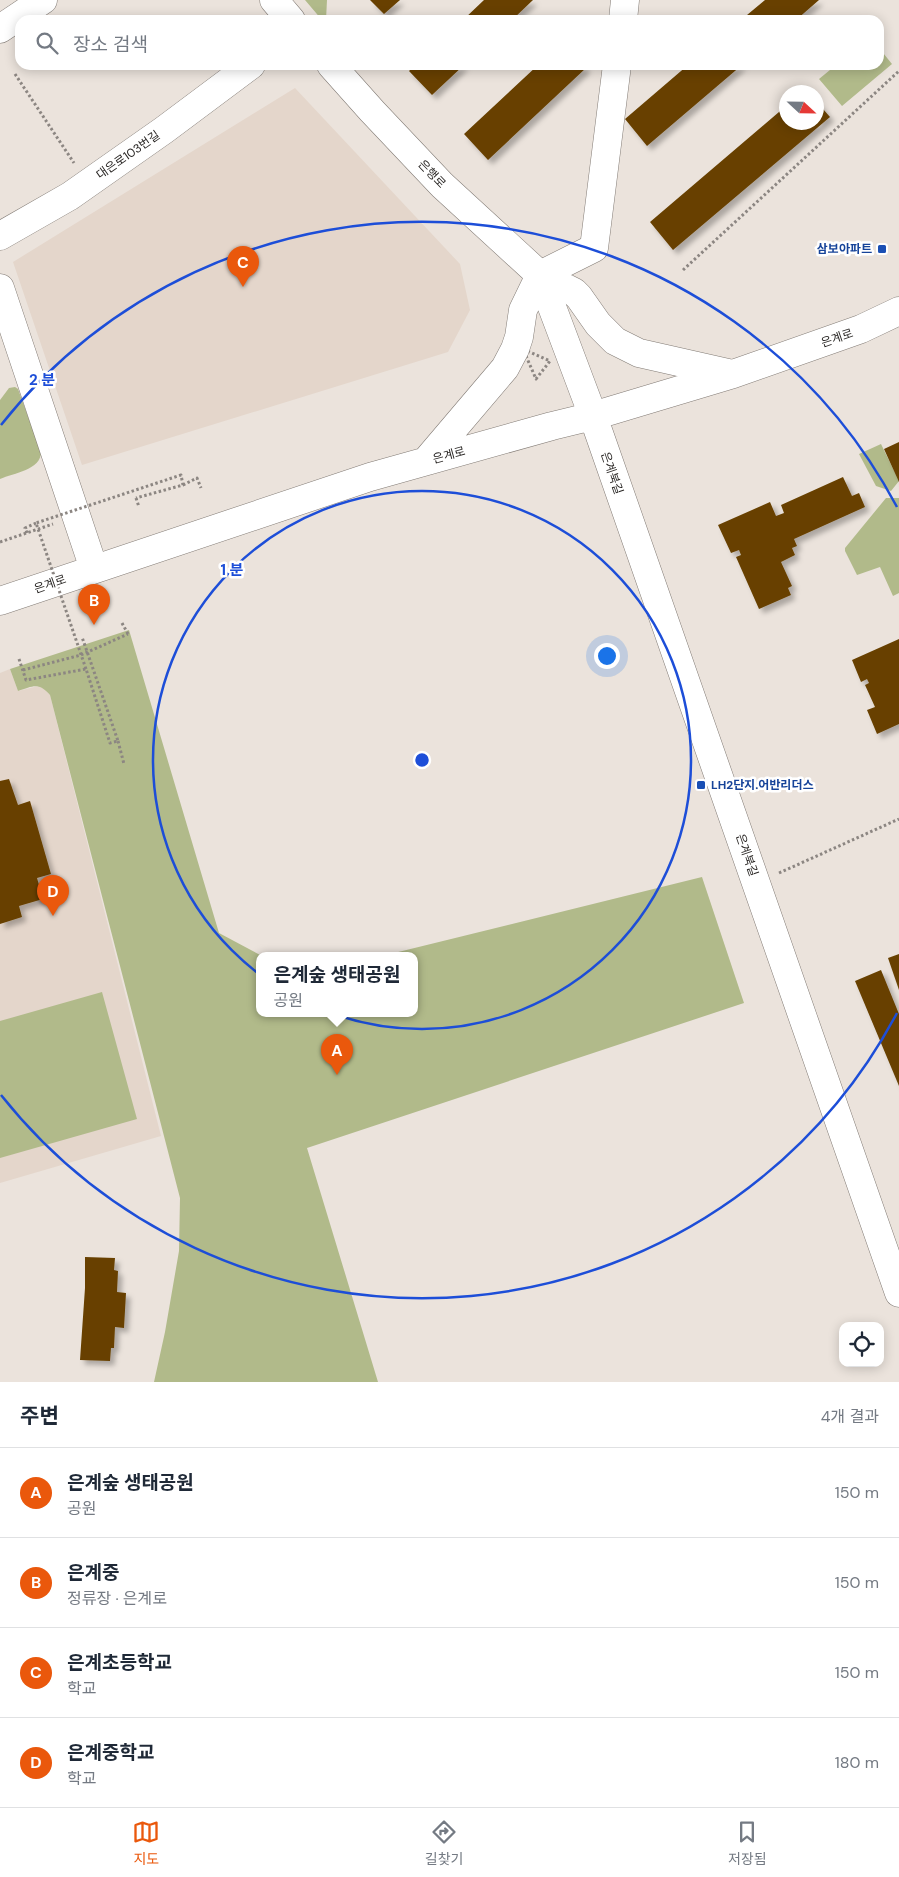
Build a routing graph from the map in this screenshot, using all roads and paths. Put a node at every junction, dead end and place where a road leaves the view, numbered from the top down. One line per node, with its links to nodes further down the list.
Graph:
1 (43, 0): 4 (street)
2 (274, 0): 5 (street)
3 (625, 0): 6 (street)
4 (17, 15)
5 (287, 15)
6 (624, 15)
7 (15, 16): 8 (street)
8 (2, 24)
9 (244, 70): 15 (street, 대은로103번길)
10 (335, 70): 17 (street, 은행로)
11 (616, 70): 17 (street)
12 (899, 71): 16 (path)
13 (15, 74): 14 (path)
14 (78, 170)
15 (0, 236)
16 (684, 270)
17 (540, 275): 20 (street); 21 (street, 은계북길); 22 (street)
18 (0, 288): 30 (street)
19 (899, 311): 20 (street, 은계로)
20 (733, 374): 21 (street, 은계로)
21 (593, 416): 22 (street, 은계로); 41 (street, 은계북길)
22 (426, 461): 30 (street, 은계로)
23 (183, 484): 24 (path); 25 (path, bridge); 26 (path, bridge)
24 (201, 488)
25 (139, 507)
26 (36, 523): 28 (path); 34 (path, bridge)
27 (56, 523): 28 (path)
28 (27, 534): 29 (path)
29 (0, 542)
30 (94, 569): 31 (street, 은계로)
31 (0, 602)
32 (122, 622): 34 (path, bridge)
33 (82, 637): 38 (path)
34 (81, 655): 36 (path, bridge); 37 (path)
35 (20, 659): 37 (path)
36 (86, 669): 37 (path); 38 (path)
37 (23, 670)
38 (118, 741): 39 (path)
39 (124, 764)
40 (899, 819): 41 (path)
41 (755, 878): 42 (street, 은계북길)
42 (899, 1294)

